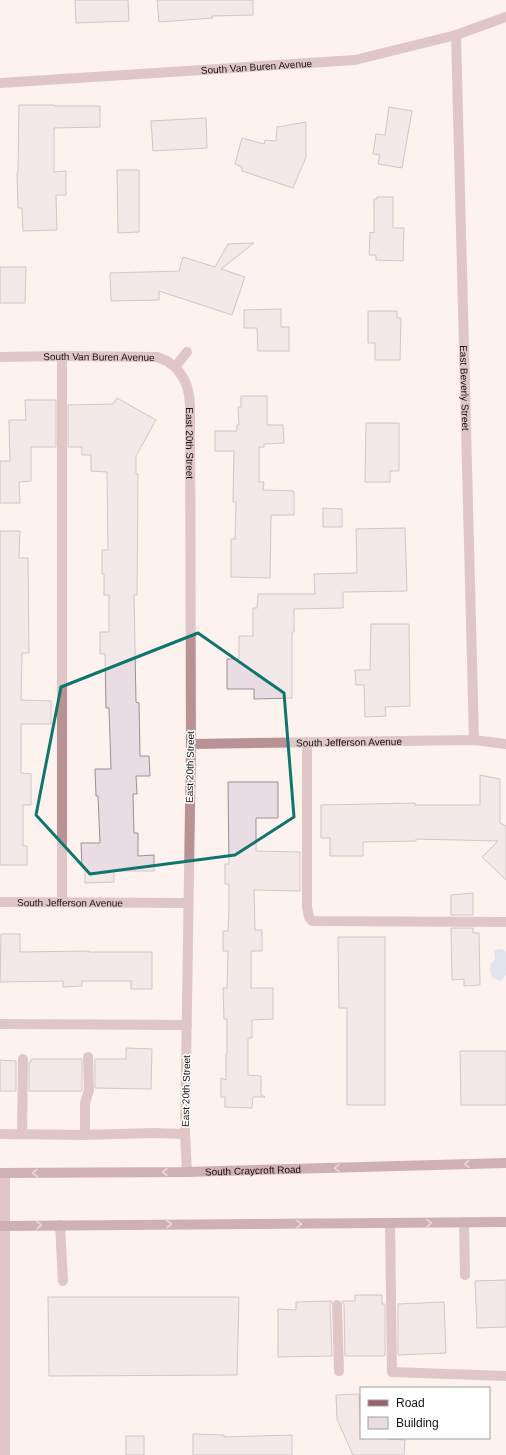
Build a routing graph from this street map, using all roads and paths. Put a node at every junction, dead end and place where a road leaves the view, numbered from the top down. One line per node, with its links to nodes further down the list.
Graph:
1 (506, 16): 2 (street, South Van Buren Avenue)
2 (456, 35): 3 (street, South Van Buren Avenue); 8 (street, East Beverly Street)
3 (0, 83)
4 (187, 352): 7 (street)
5 (62, 356): 6 (street, South Van Buren Avenue); 7 (street, South Van Buren Avenue); 13 (street)
6 (0, 357)
7 (175, 367): 10 (street, East 20th Street)
8 (474, 740): 9 (street, South Jefferson Avenue); 11 (street, South Jefferson Avenue)
9 (307, 742): 10 (street, South Jefferson Avenue); 15 (street)
10 (191, 744): 14 (street, East 20th Street)
11 (506, 744)
12 (0, 902): 13 (street, South Jefferson Avenue)
13 (62, 902): 14 (street, South Jefferson Avenue)
14 (188, 903): 17 (street, East 20th Street)
15 (506, 922)
16 (0, 1024): 17 (street)
17 (187, 1026): 22 (street, East 20th Street)
18 (88, 1057): 23 (street)
19 (23, 1059): 21 (street)
20 (0, 1134): 21 (street)
21 (22, 1134): 23 (street)
22 (186, 1134): 23 (street); 25 (street, East 20th Street)
23 (86, 1135)
24 (506, 1163): 25 (main road, South Craycroft Road, one-way to 25)
25 (187, 1172): 26 (main road, South Craycroft Road, one-way to 26)
26 (2, 1173): 31 (street)
27 (464, 1222): 28 (main road); 29 (main road, one-way to 27); 32 (street)
28 (506, 1222)
29 (390, 1223): 30 (main road, one-way to 29); 37 (street)
30 (60, 1225): 31 (main road, one-way to 30); 33 (street)
31 (2, 1226): 35 (street)
32 (465, 1275)
33 (62, 1281)
34 (337, 1305): 36 (street)
35 (2, 1369): 38 (street)
36 (339, 1371)
37 (506, 1376)
38 (5, 1455)

